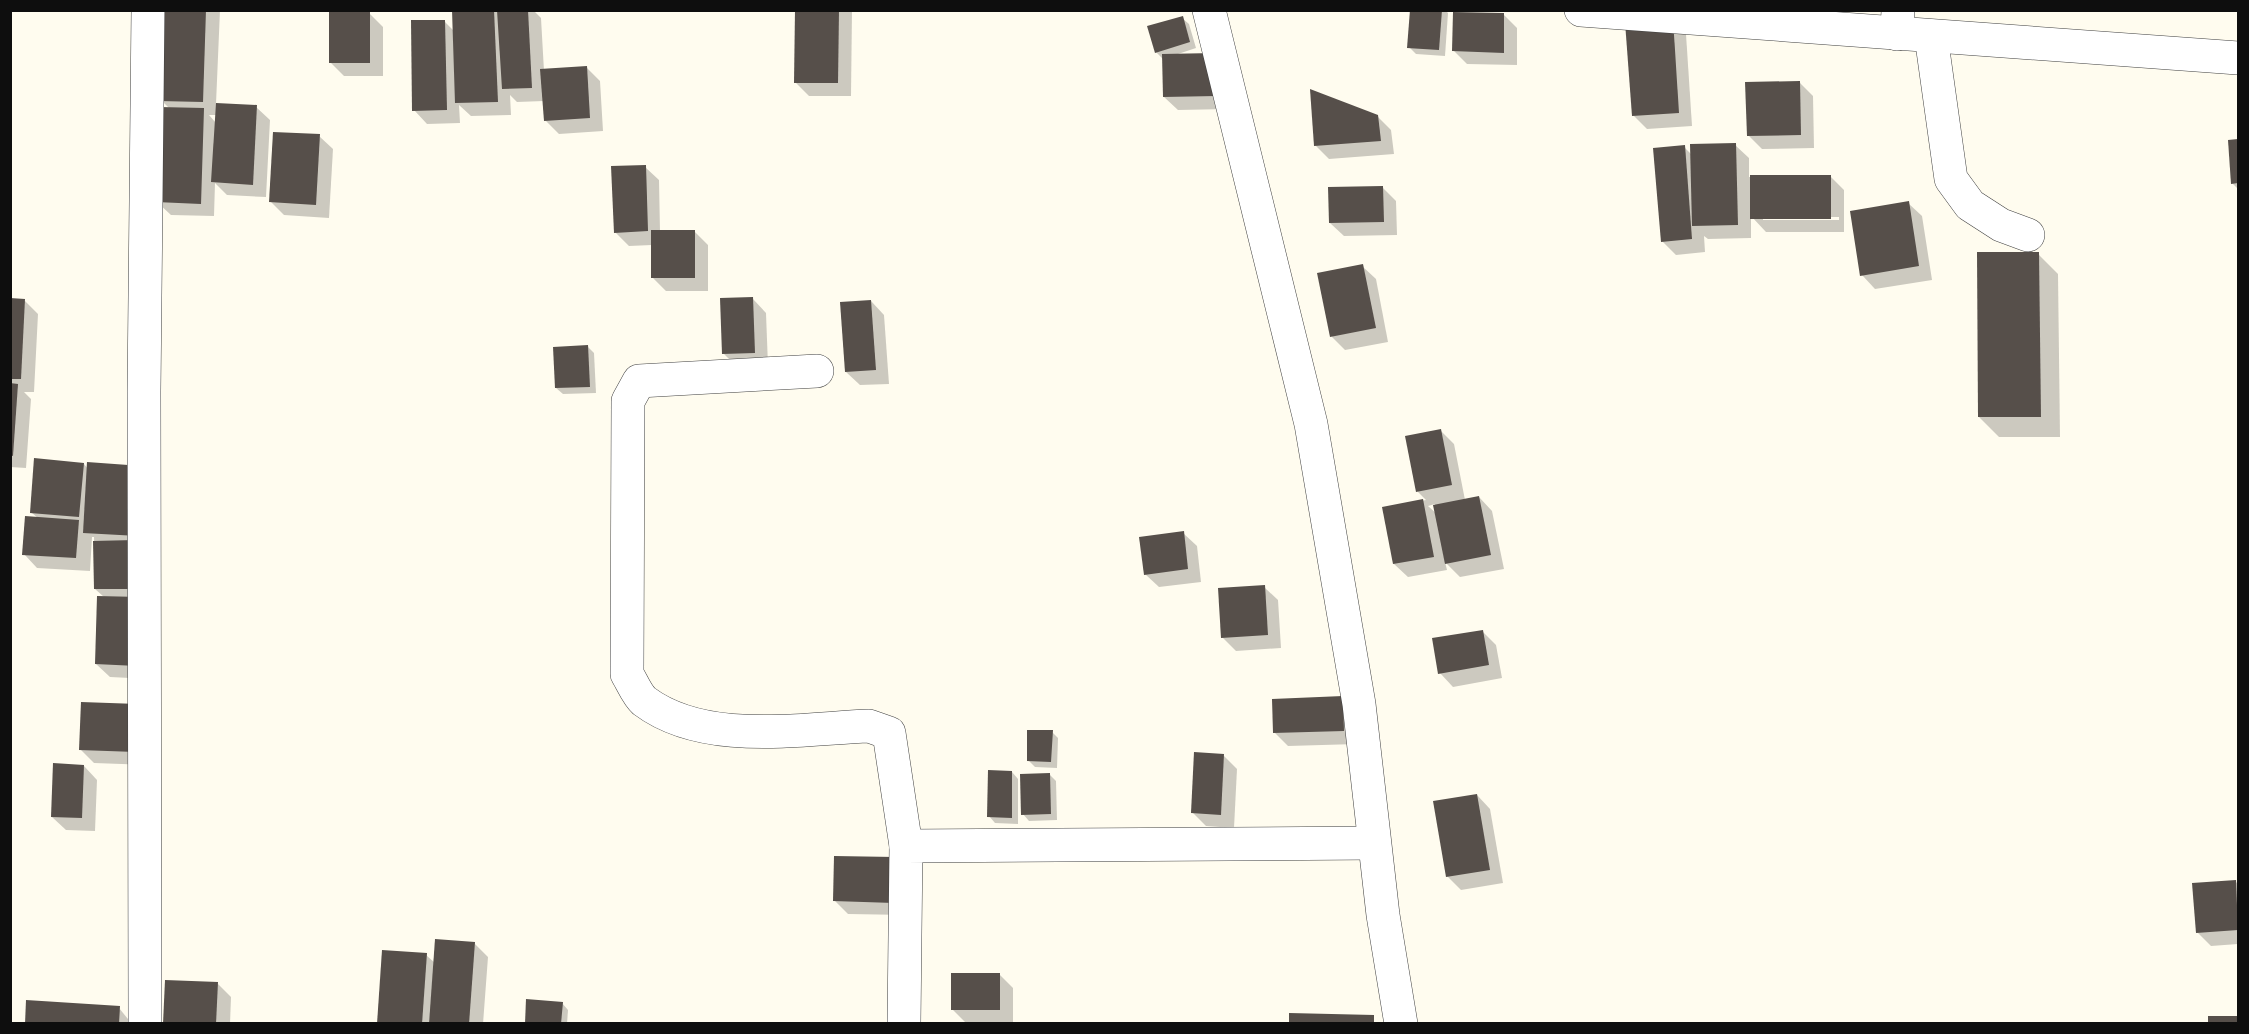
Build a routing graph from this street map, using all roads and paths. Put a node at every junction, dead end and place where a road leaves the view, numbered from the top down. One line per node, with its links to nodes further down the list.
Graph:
1 (148, 10): 11 (street)
2 (1209, 10): 9 (street)
3 (1581, 10): 4 (street)
4 (1898, 22): 5 (street)
5 (1931, 36): 6 (street); 7 (street)
6 (2238, 58)
7 (2028, 235)
8 (817, 371): 10 (street)
9 (1374, 843): 10 (street); 13 (street)
10 (906, 846): 12 (street)
11 (145, 1023)
12 (904, 1023)
13 (1401, 1023)

